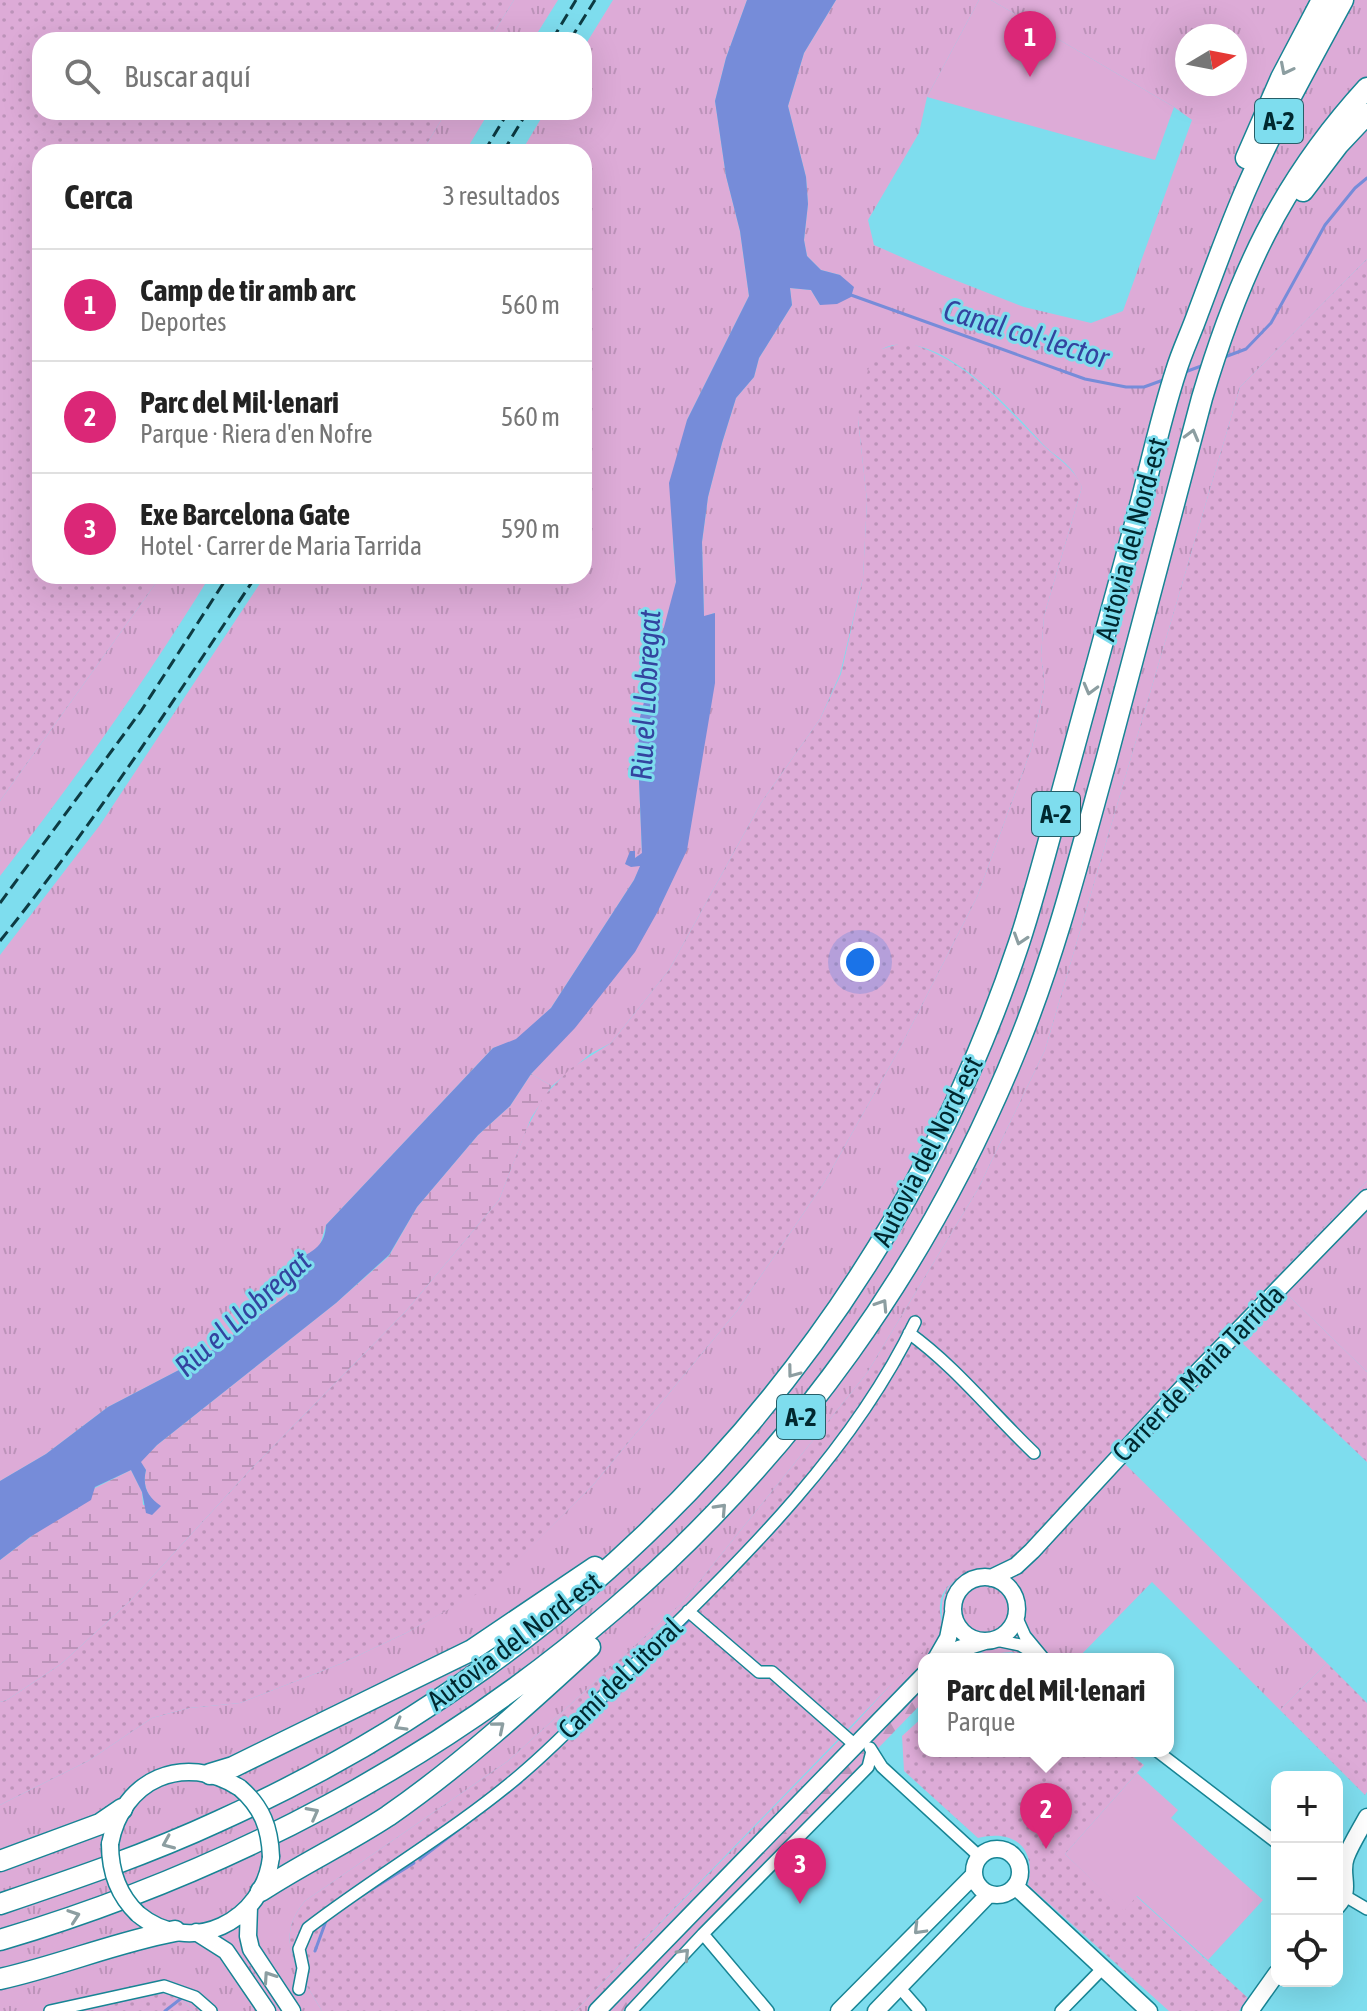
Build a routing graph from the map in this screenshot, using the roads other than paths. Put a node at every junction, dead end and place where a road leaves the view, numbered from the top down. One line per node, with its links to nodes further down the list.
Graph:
1 (1322, 0): 6 (highway, one-way to 6)
2 (1343, 0): 6 (highway, Autovia del Nord-est / A-2)
3 (1367, 88): 5 (highway, Autovia del Nord-est / A-2)
4 (1367, 114): 5 (highway)
5 (1252, 258): 10 (highway, Autovia del Nord-est / A-2, one-way to 5)
6 (1195, 305): 9 (highway, Autovia del Nord-est / A-2, one-way to 9)
7 (1367, 1198): 11 (main road, Carrer de Maria Tarrida)
8 (1034, 1453): 14 (street, Camí del Litoral)
9 (664, 1518): 26 (highway); 38 (highway, Autovia del Nord-est / A-2, one-way to 38)
10 (686, 1545): 36 (highway, one-way to 10); 42 (highway, Autovia del Nord-est / A-2, one-way to 10)
11 (1032, 1551): 12 (main road, Carrer de Maria Tarrida); 13 (main road, Carrer de Maria Tarrida)
12 (991, 1578): 13 (main road); 15 (main road)
13 (1016, 1609): 16 (main road); 20 (street)
14 (688, 1611): 22 (street); 47 (street, Camí del Litoral)
15 (953, 1611): 16 (main road); 17 (main road)
16 (990, 1640): 18 (main road); 19 (street)
17 (939, 1653)
18 (953, 1653)
19 (1034, 1653)
20 (1039, 1653)
21 (918, 1682): 22 (main road)
22 (864, 1744): 24 (street); 25 (street); 52 (main road)
23 (1165, 1757): 29 (street)
24 (868, 1767): 25 (street); 41 (street)
25 (882, 1767): 30 (street)
26 (210, 1774): 27 (main road); 36 (main road, bridge)
27 (122, 1809): 31 (highway); 40 (main road, bridge)
28 (1367, 1817): 32 (main road)
29 (1271, 1838)
30 (980, 1857): 33 (main road); 34 (main road)
31 (0, 1861)
32 (1343, 1862)
33 (974, 1875): 35 (main road); 55 (main road, one-way to 55)
34 (1015, 1886): 35 (main road); 43 (main road)
35 (989, 1894): 46 (main road)
36 (255, 1899): 40 (main road); 51 (main road, one-way to 36)
37 (1343, 1902): 39 (street)
38 (0, 1904)
39 (1367, 1909)
40 (186, 1932): 44 (highway); 50 (main road)
41 (703, 1934): 53 (street, one-way to 41); 54 (street)
42 (0, 1940)
43 (1102, 1969): 58 (street); 59 (main road)
44 (0, 1979)
45 (1271, 1981): 60 (main road)
46 (899, 1987): 56 (main road); 57 (street)
47 (299, 1989)
48 (50, 2011): 49 (street)
49 (211, 2011)
50 (267, 2011)
51 (292, 2011)
52 (597, 2011)
53 (631, 2011)
54 (768, 2011)
55 (839, 2011)
56 (876, 2011)
57 (920, 2011)
58 (1061, 2011)
59 (1149, 2011)
60 (1250, 2011)

